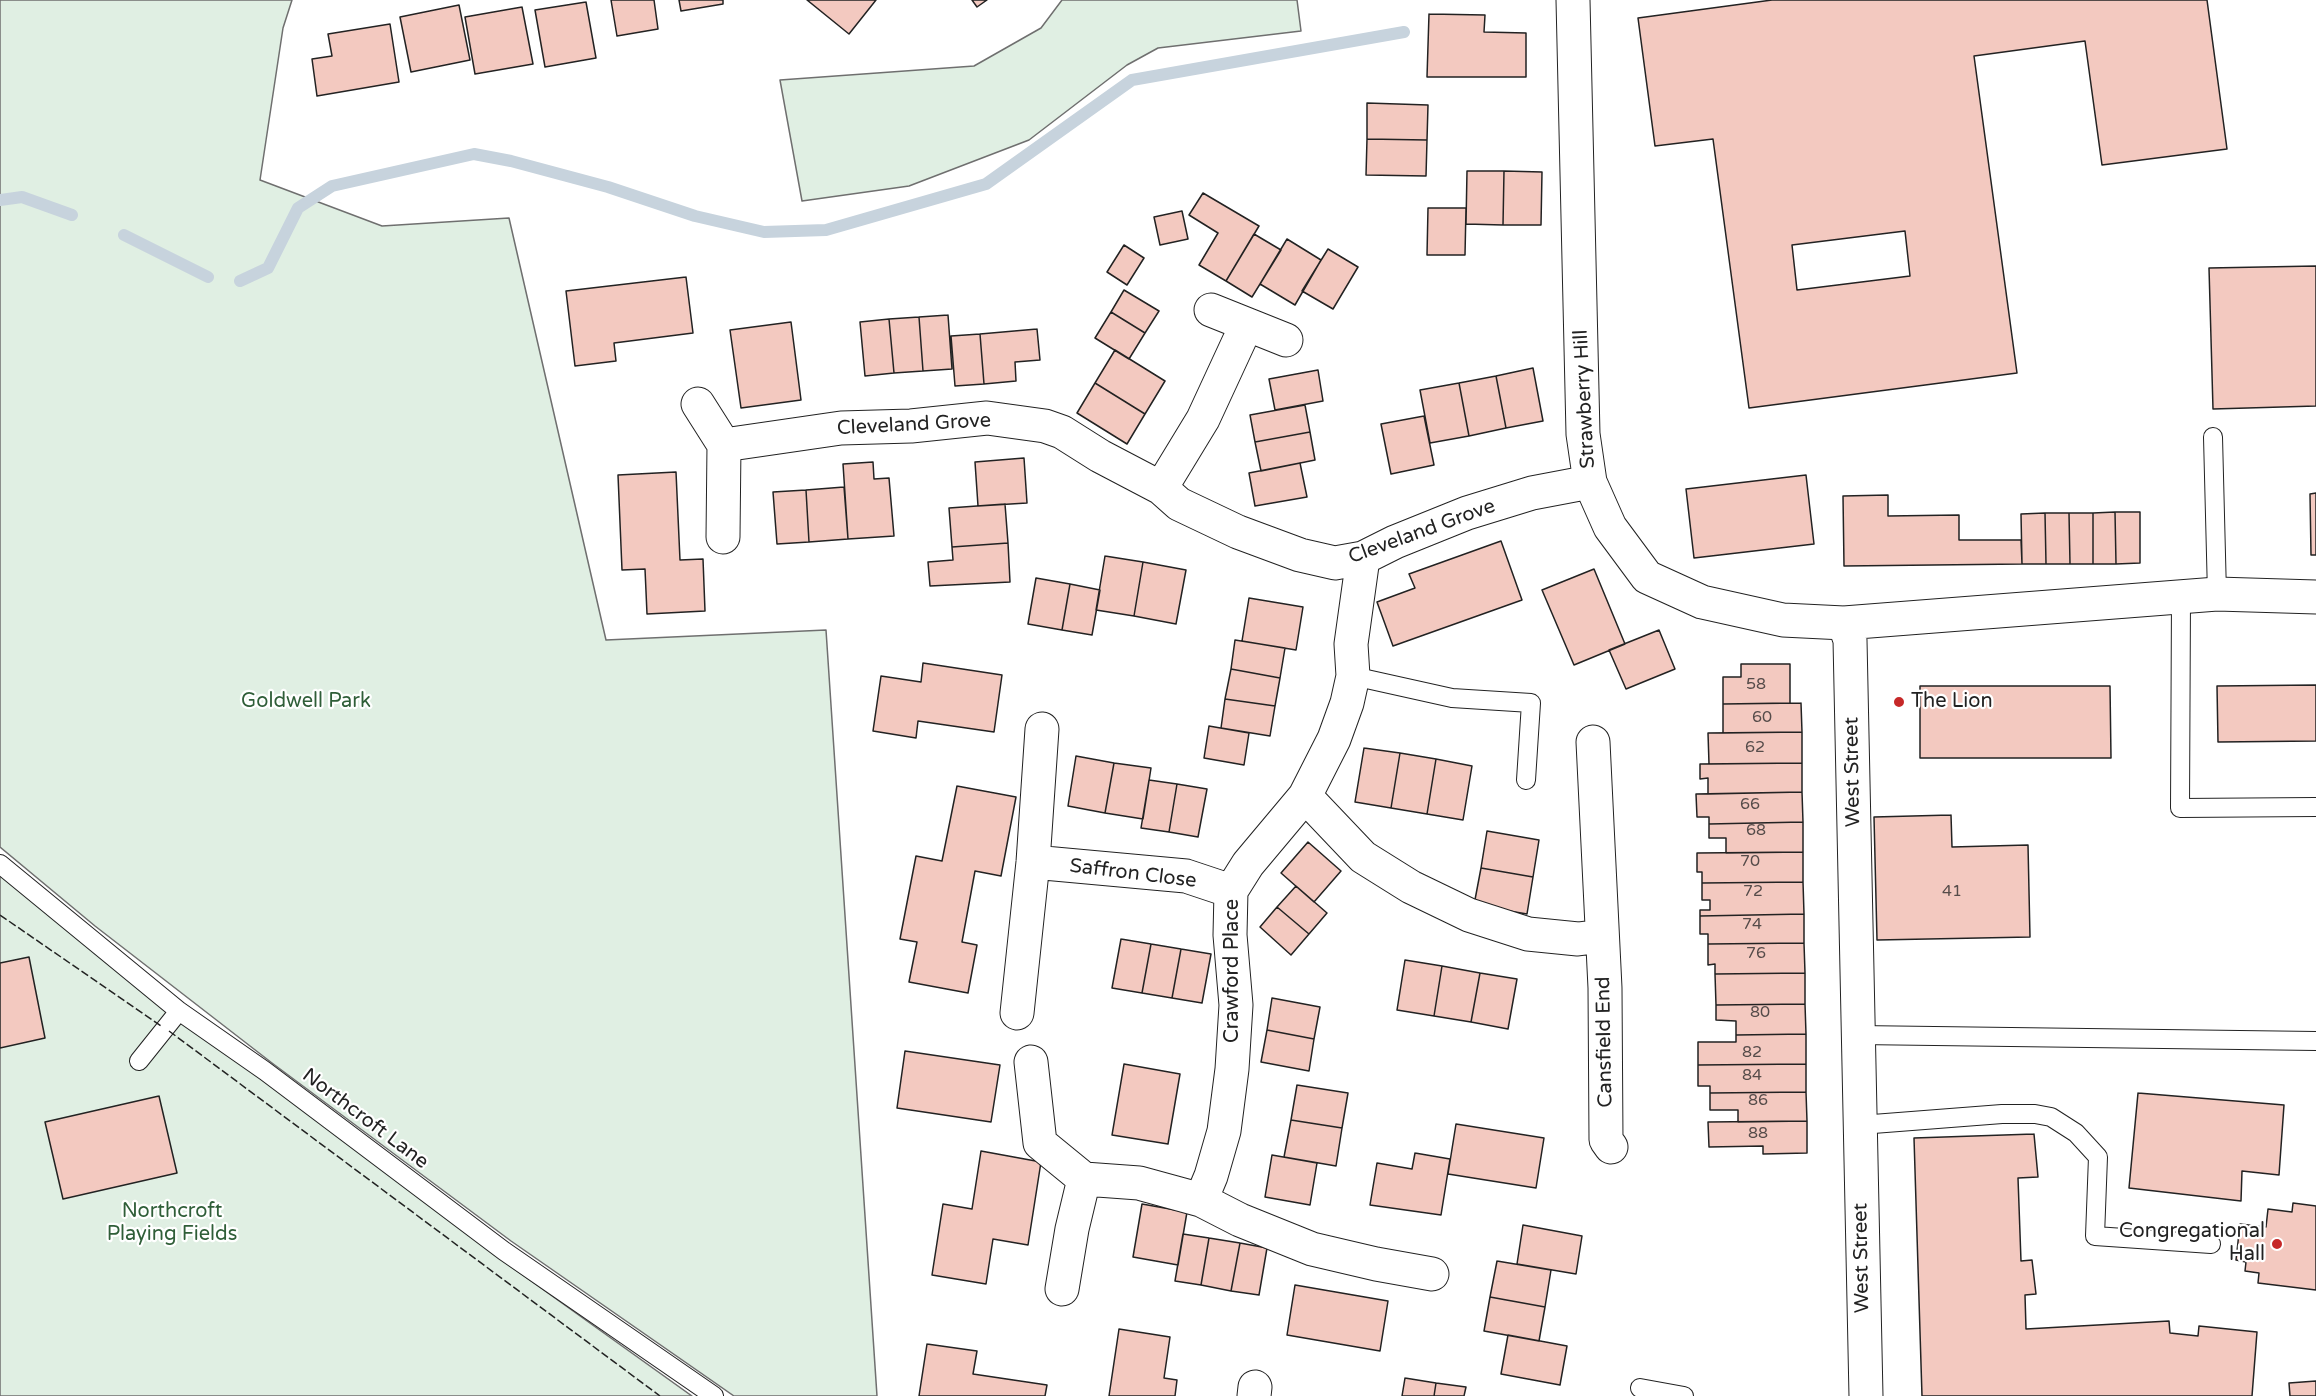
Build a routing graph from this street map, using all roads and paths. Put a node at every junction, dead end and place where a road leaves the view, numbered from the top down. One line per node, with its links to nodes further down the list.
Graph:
1 (1573, 0): 8 (street, Strawberry Hill)
2 (1211, 310): 3 (street)
3 (1246, 326): 4 (street); 9 (street)
4 (1286, 340)
5 (698, 404): 7 (street)
6 (2213, 437): 12 (lane)
7 (724, 445): 9 (street, Cleveland Grove); 10 (street)
8 (1590, 482): 11 (street, Cleveland Grove); 15 (street, Strawberry Hill)
9 (1161, 488): 11 (street, Cleveland Grove)
10 (723, 537)
11 (1363, 558): 16 (street, Crawford Place)
12 (2217, 594): 13 (street); 14 (street)
13 (2181, 597): 15 (street); 21 (lane)
14 (2316, 597)
15 (1844, 623): 28 (street, West Street)
16 (1353, 676): 19 (lane); 20 (street, Crawford Place)
17 (1042, 729): 22 (street)
18 (1593, 742): 25 (street, Cansfield End)
19 (1526, 780)
20 (1305, 796): 24 (street, Crawford Place); 25 (street)
21 (2316, 807)
22 (1033, 862): 24 (street, Saffron Close); 27 (street)
23 (0, 864): 26 (lane, Northcroft Lane)
24 (1232, 891): 35 (street, Crawford Place)
25 (1602, 936): 33 (street, Cansfield End)
26 (179, 1011): 30 (lane); 40 (lane, Northcroft Lane)
27 (1017, 1013)
28 (1858, 1035): 29 (lane); 32 (street, West Street)
29 (2316, 1041)
30 (139, 1061)
31 (1031, 1062): 34 (street)
32 (1860, 1125): 36 (lane); 42 (street, West Street)
33 (1611, 1147)
34 (1084, 1179): 35 (street); 38 (street)
35 (1201, 1200): 37 (street)
36 (2211, 1244)
37 (1432, 1274)
38 (1062, 1289)
39 (1640, 1388): 41 (lane)
40 (714, 1396)
41 (1684, 1396)
42 (1866, 1396)

